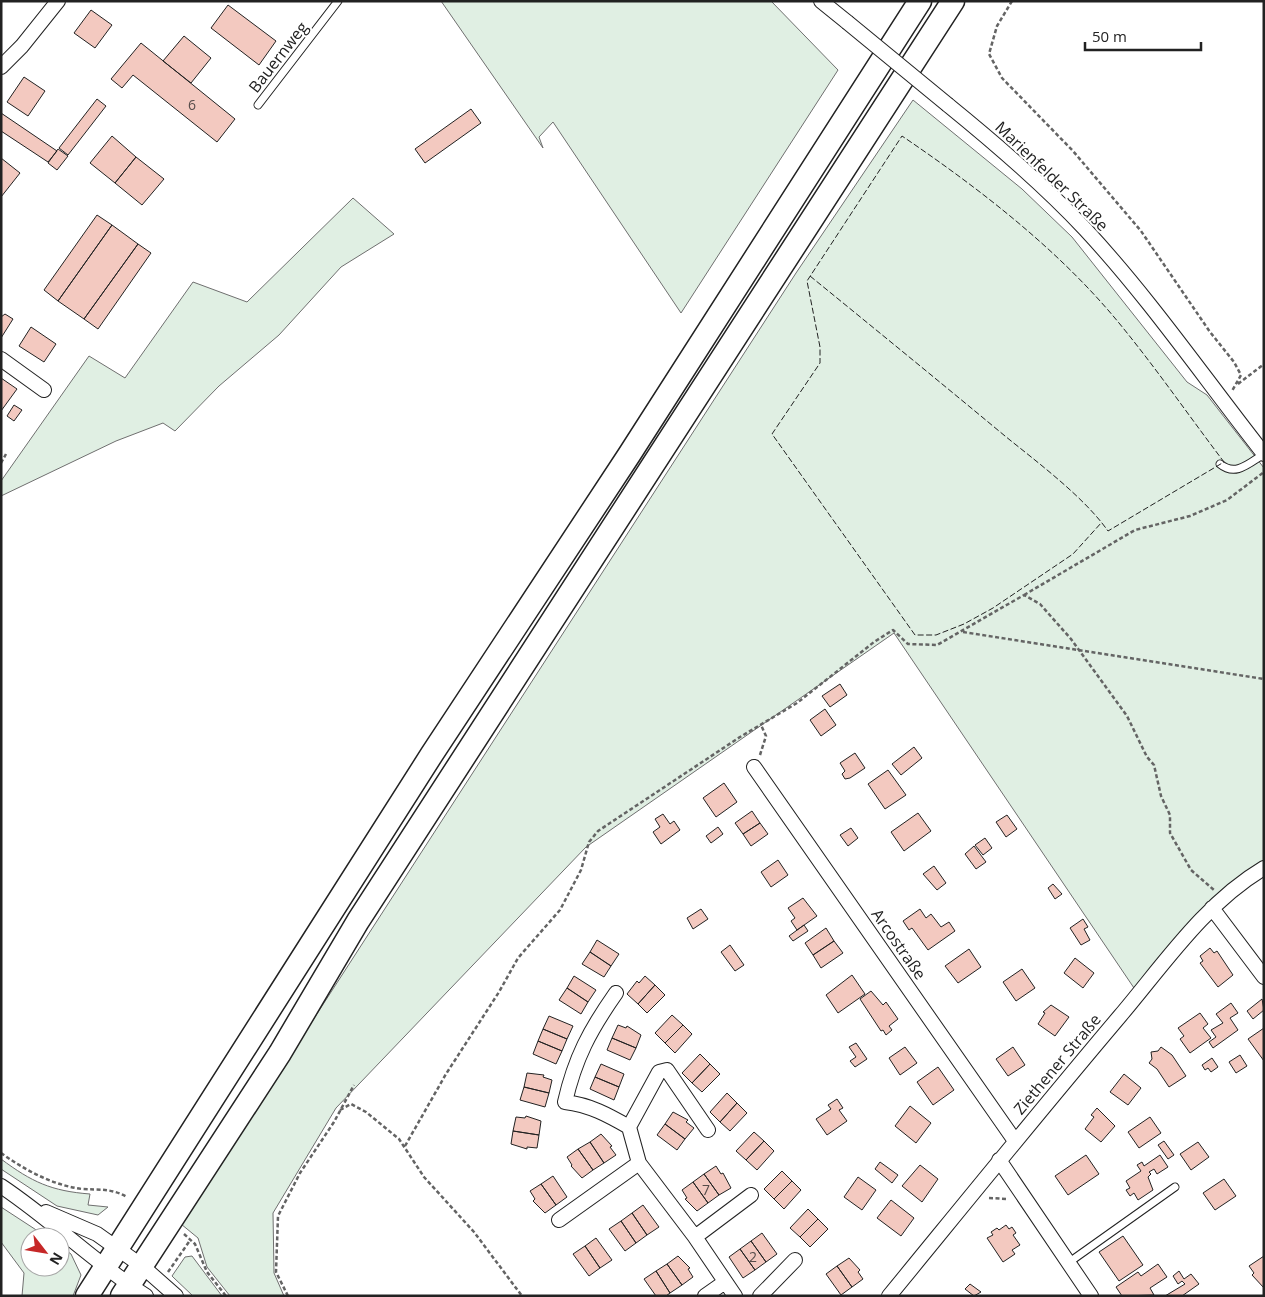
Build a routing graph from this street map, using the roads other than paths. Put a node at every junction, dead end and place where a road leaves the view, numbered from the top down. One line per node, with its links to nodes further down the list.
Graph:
1 (58, 1): 6 (street)
2 (338, 1): 7 (lane, Bauernweg)
3 (822, 1): 10 (street, Marienfelder Straße, bridge)
4 (920, 1): 28 (main road)
5 (953, 1): 31 (main road)
6 (1, 66)
7 (258, 105)
8 (1, 359): 9 (street)
9 (44, 390)
10 (1264, 454): 11 (lane)
11 (1220, 464)
12 (754, 767): 19 (street, Arcostraße)
13 (1264, 868): 14 (street, Ziethener Straße)
14 (1217, 903): 15 (street); 19 (street, Ziethener Straße)
15 (1264, 977)
16 (616, 993): 17 (street)
17 (629, 1127): 18 (street); 21 (street)
18 (708, 1130)
19 (1015, 1141): 20 (street, Ziethener Straße)
20 (999, 1160): 30 (street); 40 (street, Ziethener Straße)
21 (639, 1162): 26 (street); 27 (street)
22 (1, 1186): 25 (street)
23 (1174, 1187): 30 (lane)
24 (751, 1195): 27 (street)
25 (30, 1206): 28 (street); 32 (street)
26 (559, 1220)
27 (695, 1237): 33 (street)
28 (118, 1247): 31 (street); 32 (main road)
29 (795, 1260): 39 (street)
30 (1068, 1263): 41 (street)
31 (142, 1266): 34 (main road); 36 (street)
32 (105, 1267): 34 (street); 35 (main road)
33 (725, 1282): 37 (street); 38 (street)
34 (132, 1292)
35 (87, 1296)
36 (176, 1296)
37 (705, 1296)
38 (735, 1296)
39 (760, 1296)
40 (890, 1296)
41 (1091, 1296)

